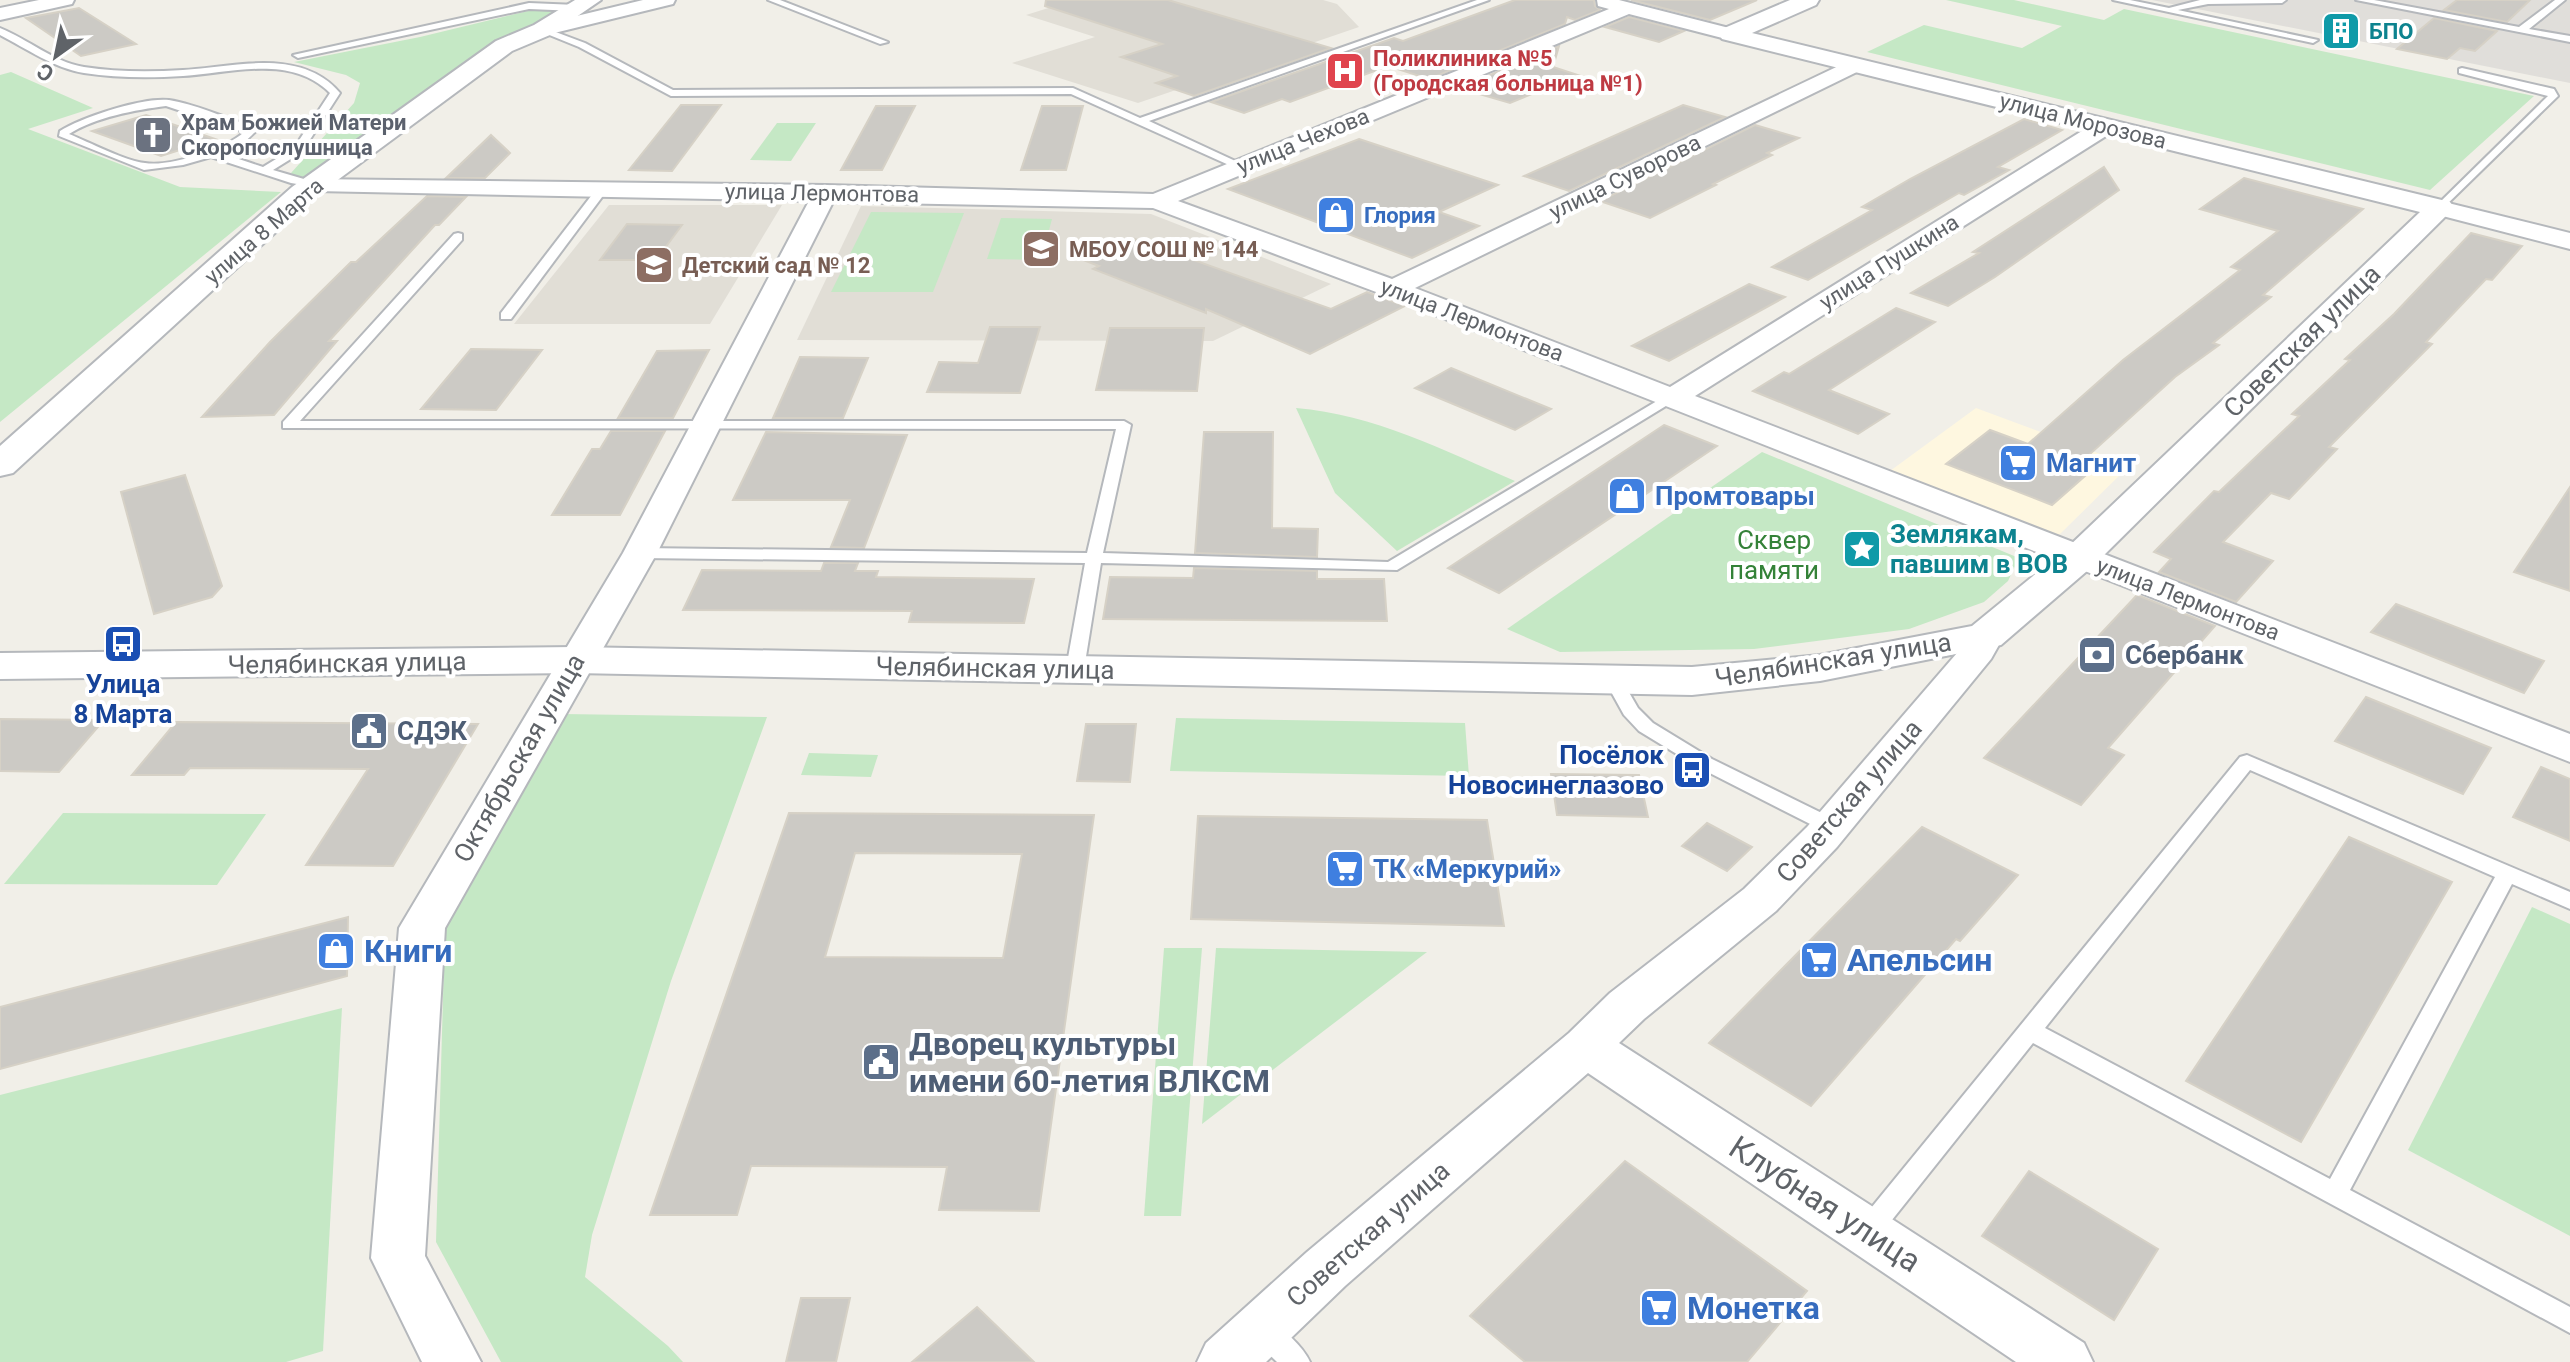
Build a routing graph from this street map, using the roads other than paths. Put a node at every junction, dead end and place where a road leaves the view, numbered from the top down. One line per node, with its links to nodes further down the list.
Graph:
1 (65, 0): 14 (street)
2 (666, 0): 15 (street)
3 (772, 0): 21 (lane)
4 (1485, 0): 25 (lane)
5 (1595, 0): 12 (street, улица Морозова)
6 (1808, 0): 18 (street)
7 (2117, 0): 13 (lane)
8 (2282, 0): 13 (lane)
9 (2360, 0): 16 (lane)
10 (2561, 0): 16 (lane)
11 (583, 4): 15 (street, улица 8 Марта); 22 (lane)
12 (1627, 8): 18 (street, улица Морозова); 28 (street, улица Чехова)
13 (2164, 10): 20 (lane)
14 (0, 14)
15 (542, 30): 25 (lane); 30 (street, улица 8 Марта)
16 (2521, 30): 19 (lane)
17 (0, 31): 29 (lane)
18 (1730, 34): 23 (street, улица Морозова)
19 (2570, 39)
20 (2313, 40)
21 (883, 42)
22 (298, 55)
23 (1856, 65): 26 (street, улица Морозова); 37 (street, улица Суворова)
24 (2462, 71): 34 (lane)
25 (1140, 121): 28 (lane)
26 (2106, 126): 34 (street, улица Морозова); 39 (street, улица Пушкина)
27 (211, 153): 27 (lane); 29 (lane)
28 (1240, 167): 33 (street, улица Чехова)
29 (263, 171): 30 (lane)
30 (315, 184): 31 (street, улица Лермонтова); 41 (street, улица 8 Марта)
31 (602, 189): 32 (street, улица Лермонтова); 38 (lane)
32 (826, 192): 33 (street, улица Лермонтова); 40 (street, Октябрьская улица)
33 (1156, 201): 37 (street, улица Лермонтова)
34 (2440, 208): 36 (street, улица Морозова); 43 (street, Советская улица)
35 (458, 237): 40 (lane)
36 (2570, 241)
37 (1393, 289): 39 (street, улица Лермонтова)
38 (506, 316)
39 (1672, 398): 43 (street, улица Лермонтова); 44 (lane)
40 (707, 423): 42 (street, Октябрьская улица); 44 (lane)
41 (0, 465)
42 (640, 553): 44 (lane); 46 (street, Октябрьская улица)
43 (2080, 557): 45 (street, Советская улица); 50 (street, улица Лермонтова)
44 (1094, 558): 48 (lane)
45 (1986, 636): 49 (street, Челябинская улица); 51 (street, Советская улица)
46 (575, 660): 47 (street, Челябинская улица); 48 (street, Челябинская улица); 60 (street, Октябрьская улица)
47 (0, 666)
48 (1075, 669): 49 (street, Челябинская улица)
49 (1613, 679): 51 (lane)
50 (2570, 749)
51 (1831, 826): 55 (street, Советская улица)
52 (2507, 874): 53 (lane); 54 (lane); 56 (lane)
53 (2570, 901)
54 (2030, 1031): 56 (lane); 57 (lane)
55 (1586, 1046): 57 (street, Клубная улица); 59 (street, Советская улица)
56 (2335, 1194): 58 (lane)
57 (1867, 1232): 62 (street, Клубная улица)
58 (2570, 1321)
59 (1279, 1346): 61 (street, Советская улица)
60 (452, 1362)
61 (1226, 1362)
62 (2064, 1362)

